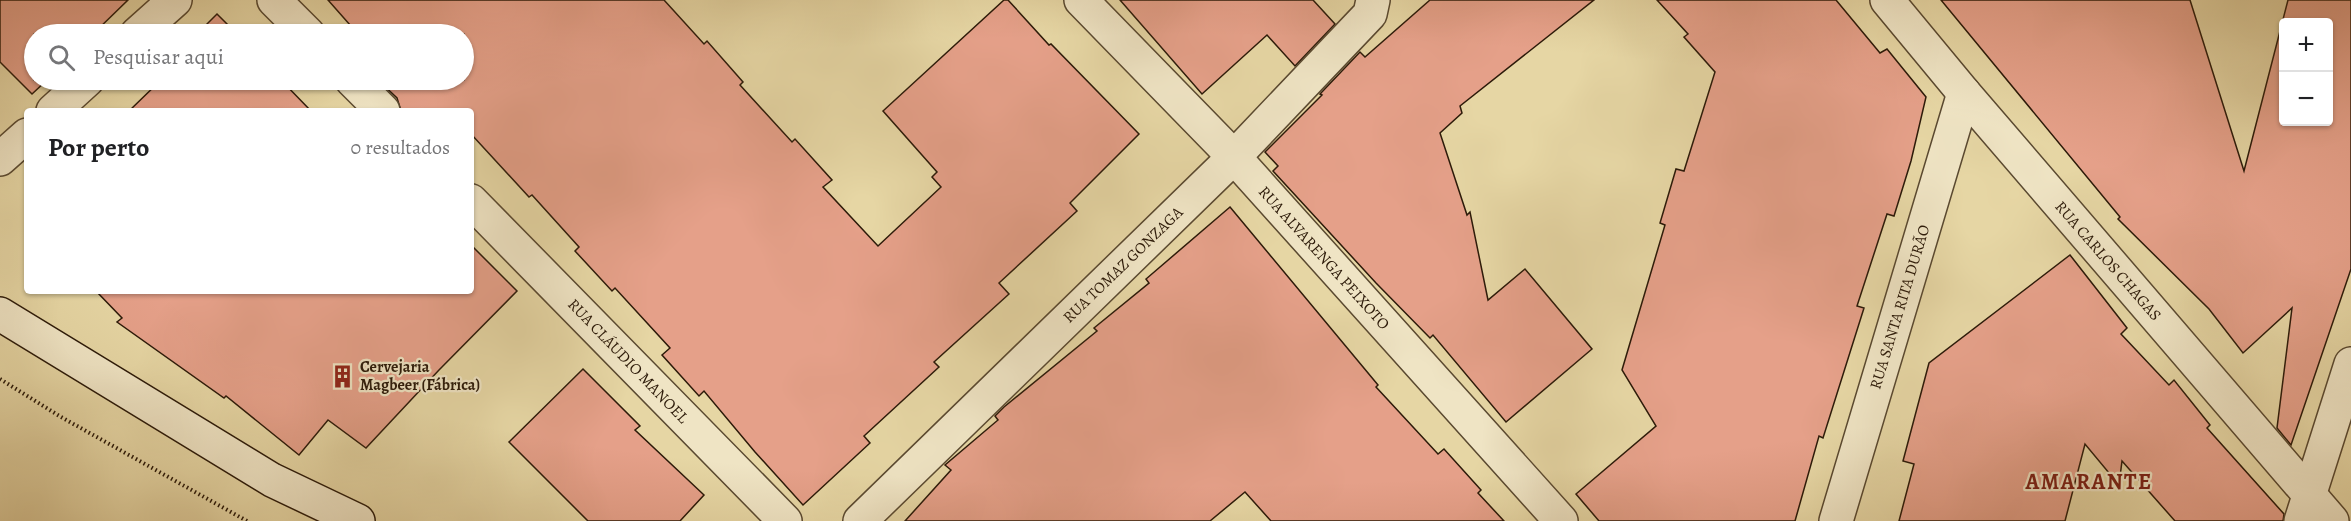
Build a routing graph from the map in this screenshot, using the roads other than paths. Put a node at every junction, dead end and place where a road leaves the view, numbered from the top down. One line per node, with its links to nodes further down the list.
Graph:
1 (175, 0): 6 (street)
2 (274, 0): 7 (street)
3 (1081, 0): 14 (street, RUA ALVARENGA PEIXOTO)
4 (1373, 0): 14 (street, RUA TOMAZ GONZAGA)
5 (1887, 0): 10 (street, RUA CARLOS CHAGAS)
6 (148, 24)
7 (298, 24)
8 (76, 90): 11 (street)
9 (362, 90): 12 (street)
10 (1964, 93): 19 (street, RUA CARLOS CHAGAS); 24 (street, RUA SANTA RITA DURÃO)
11 (56, 108)
12 (380, 108)
13 (24, 138): 15 (street)
14 (1234, 157): 22 (street, RUA TOMAZ GONZAGA); 23 (street, RUA ALVARENGA PEIXOTO)
15 (0, 159)
16 (474, 204): 21 (street, RUA CLÁUDIO MANOEL)
17 (0, 315): 20 (street)
18 (2351, 364): 19 (street)
19 (2305, 508): 25 (street, RUA CARLOS CHAGAS)
20 (358, 521)
21 (785, 521)
22 (860, 521)
23 (1561, 521)
24 (1836, 521)
25 (2332, 521)

